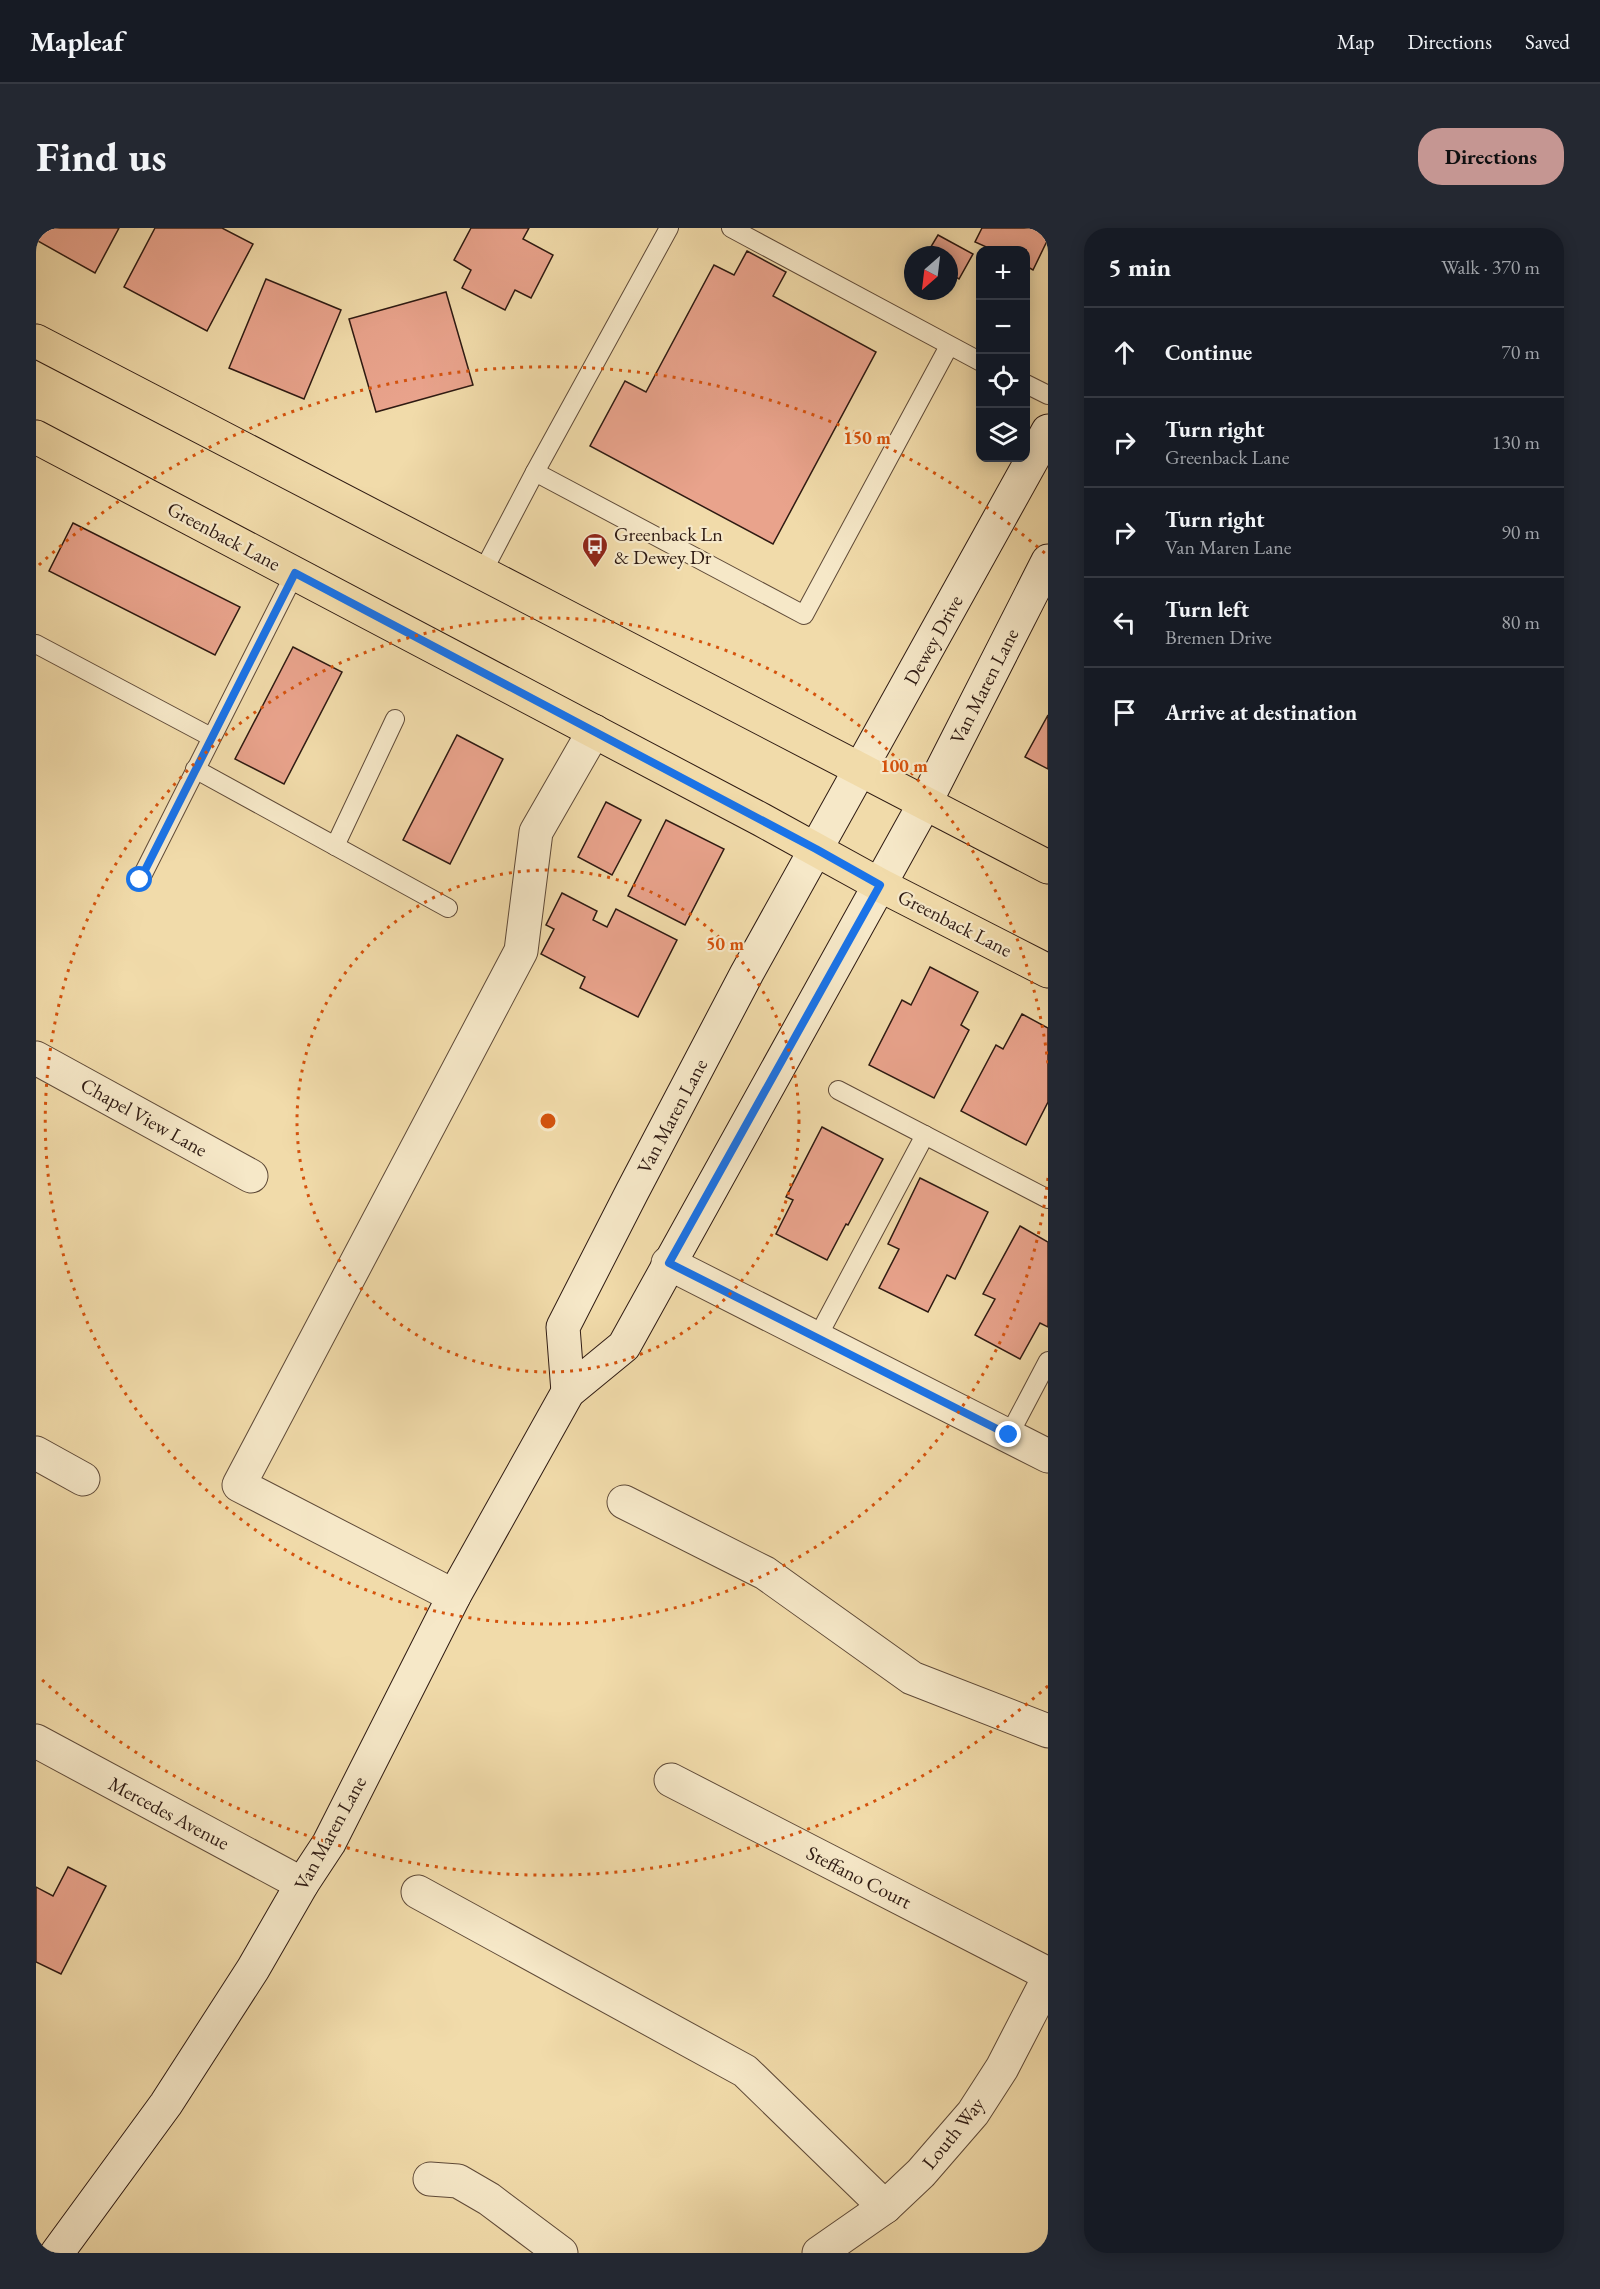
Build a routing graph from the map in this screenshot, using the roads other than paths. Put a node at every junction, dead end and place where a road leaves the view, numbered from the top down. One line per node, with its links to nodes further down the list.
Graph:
1 (669, 228): 10 (lane)
2 (731, 228): 4 (lane)
3 (36, 341): 13 (main road)
4 (949, 346): 5 (lane); 10 (lane)
5 (976, 360)
6 (1030, 386): 7 (lane)
7 (1048, 394)
8 (1048, 431): 19 (street, Dewey Drive)
9 (36, 437): 12 (main road, Greenback Lane)
10 (535, 472): 13 (lane)
11 (1048, 561): 20 (street, Van Maren Lane)
12 (295, 573): 16 (main road, Greenback Lane); 17 (lane)
13 (482, 573): 19 (main road)
14 (36, 644): 17 (lane)
15 (394, 719): 21 (lane)
16 (594, 731): 22 (main road, Greenback Lane); 42 (street)
17 (211, 737): 18 (lane)
18 (195, 769): 21 (lane); 24 (lane)
19 (861, 769): 20 (main road); 22 (street, Dewey Drive)
20 (926, 801): 23 (main road); 25 (street, Van Maren Lane)
21 (335, 846): 26 (lane)
22 (816, 849): 25 (main road, Greenback Lane); 36 (street, Van Maren Lane)
23 (1048, 867)
24 (140, 880)
25 (880, 885): 27 (main road, Greenback Lane); 33 (street, Van Maren Lane)
26 (448, 908)
27 (1048, 971)
28 (36, 1058): 31 (street, Chapel View Lane)
29 (838, 1090): 30 (lane)
30 (925, 1135): 32 (lane); 34 (lane)
31 (251, 1176)
32 (1048, 1199)
33 (669, 1263): 34 (street); 36 (street, Van Maren Lane)
34 (817, 1338): 37 (street)
35 (1048, 1361): 37 (lane)
36 (568, 1392): 42 (street, Van Maren Lane)
37 (1009, 1435): 39 (street)
38 (36, 1453): 40 (street)
39 (1048, 1456)
40 (83, 1479)
41 (624, 1502): 43 (street)
42 (454, 1596): 46 (street, Van Maren Lane)
43 (1048, 1731)
44 (36, 1741): 46 (street, Mercedes Avenue)
45 (671, 1780): 48 (street, Steffano Court)
46 (302, 1884): 52 (street, Van Maren Lane)
47 (418, 1892): 51 (street)
48 (1048, 1974)
49 (1048, 1979): 51 (street, Louth Way)
50 (430, 2179): 53 (street)
51 (885, 2207): 54 (street, Louth Way)
52 (57, 2253)
53 (561, 2253)
54 (819, 2253)

